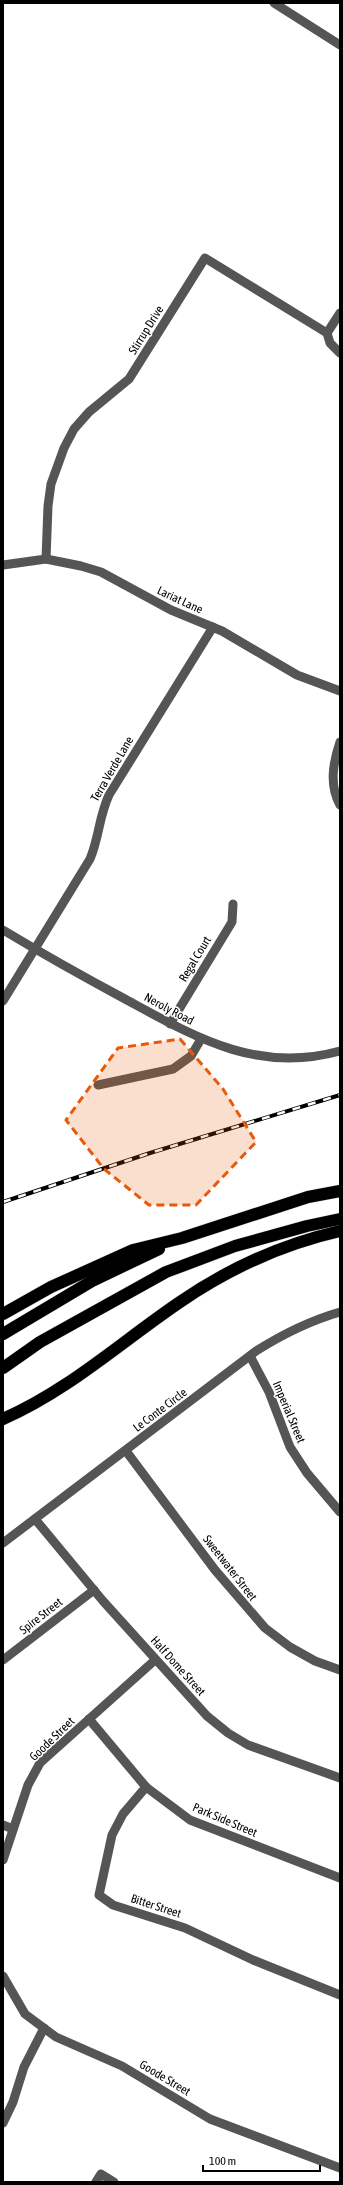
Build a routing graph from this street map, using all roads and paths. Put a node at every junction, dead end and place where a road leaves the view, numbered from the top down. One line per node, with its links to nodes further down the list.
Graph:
1 (274, 3): 2 (street)
2 (340, 45)
3 (340, 312): 4 (street)
4 (327, 333): 5 (street, Stirrup Drive); 6 (street, Stirrup Drive)
5 (340, 353)
6 (46, 559): 7 (street, Lariat Lane); 8 (street, Lariat Lane)
7 (3, 565)
8 (213, 627): 9 (street, Lariat Lane); 14 (street, Terra Verde Lane)
9 (340, 691)
10 (340, 742): 11 (street)
11 (340, 805)
12 (233, 904): 16 (street, Regal Court)
13 (3, 930): 14 (street, Neroly Road)
14 (34, 949): 15 (street, Terra Verde Lane); 16 (street, Neroly Road)
15 (3, 1001)
16 (170, 1024): 17 (street, Neroly Road)
17 (201, 1039): 18 (street, Neroly Road); 19 (street)
18 (340, 1051)
19 (98, 1085)
20 (340, 1191): 23 (highway)
21 (340, 1219): 28 (highway)
22 (340, 1231): 29 (highway)
23 (182, 1238): 25 (highway); 26 (highway)
24 (340, 1312): 27 (street, Le Conte Circle)
25 (3, 1314)
26 (3, 1334)
27 (250, 1356): 30 (street, Le Conte Circle); 31 (street, Imperial Street)
28 (3, 1368)
29 (3, 1419)
30 (126, 1451): 32 (street, Le Conte Circle); 37 (street, Sweetwater Street)
31 (340, 1512)
32 (35, 1519): 33 (street, Le Conte Circle); 34 (street, Half Dome Street)
33 (3, 1543)
34 (94, 1590): 35 (street, Spire Street); 36 (street, Half Dome Street)
35 (3, 1660)
36 (155, 1660): 38 (street, Goode Street); 39 (street, Half Dome Street)
37 (340, 1670)
38 (89, 1719): 40 (street, Park Side Street); 42 (street, Goode Street)
39 (340, 1778)
40 (146, 1787): 44 (street, Park Side Street); 46 (street, Bitter Street)
41 (3, 1825): 42 (street)
42 (13, 1829): 43 (street, Goode Street)
43 (3, 1860)
44 (340, 1878)
45 (3, 1976): 47 (street, Goode Street)
46 (340, 1995)
47 (44, 2028): 48 (street); 49 (street, Goode Street)
48 (3, 2123)
49 (340, 2168)
50 (96, 2182): 51 (street)
51 (114, 2182)

